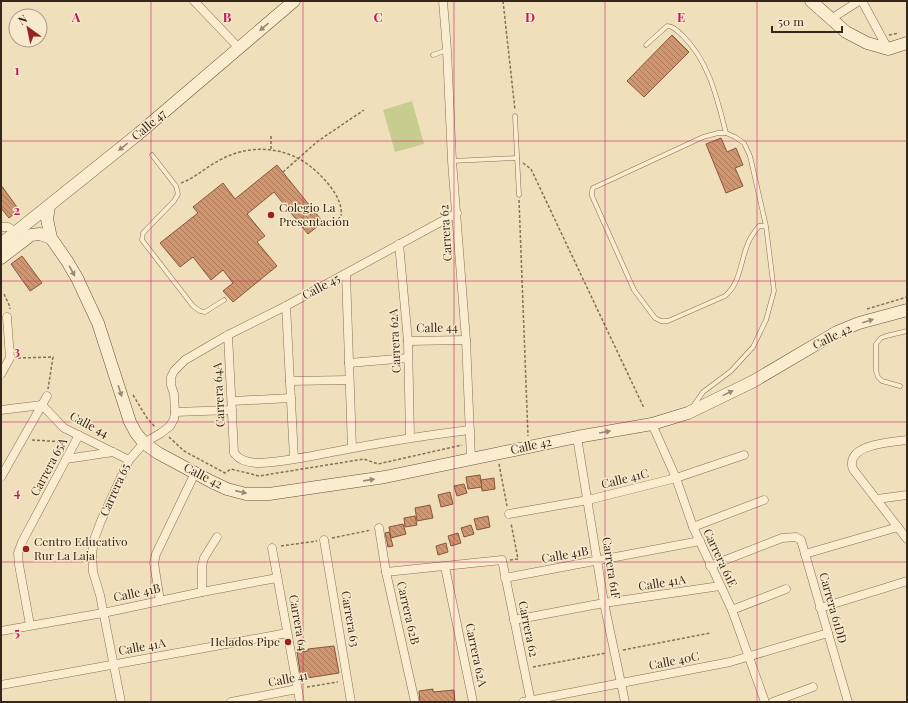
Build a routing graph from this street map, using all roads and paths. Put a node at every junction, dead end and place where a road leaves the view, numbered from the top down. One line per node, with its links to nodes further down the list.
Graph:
1 (194, 1): 13 (street)
2 (294, 1): 13 (street, Calle 47, one-way to 13)
3 (451, 1): 8 (street)
4 (504, 1): 18 (path)
5 (811, 1): 9 (street)
6 (858, 1): 9 (street)
7 (862, 1): 10 (street)
8 (443, 4): 15 (street, Carrera 62)
9 (831, 19): 14 (street)
10 (882, 37): 11 (path); 14 (street)
11 (905, 38): 14 (street)
12 (646, 45): 19 (lane)
13 (239, 48): 29 (street, Calle 47, one-way to 29)
14 (888, 49)
15 (447, 50): 16 (lane); 25 (street, Carrera 62)
16 (433, 55)
17 (364, 110): 23 (path)
18 (515, 116): 24 (lane)
19 (726, 133): 32 (lane); 32 (lane)
20 (271, 136): 21 (path)
21 (271, 149): 23 (path); 27 (path)
22 (152, 155): 27 (lane)
23 (299, 158): 26 (path); 31 (path)
24 (517, 158): 25 (lane); 28 (lane); 63 (path)
25 (452, 161): 30 (street, Carrera 62)
26 (283, 172)
27 (176, 186): 42 (lane)
28 (519, 195): 76 (path)
29 (49, 206): 34 (street, Calle 47); 35 (street)
30 (457, 213): 37 (street, Calle 45); 49 (street, Carrera 62)
31 (341, 216)
32 (766, 226): 67 (lane)
33 (1, 227): 34 (street)
34 (16, 232): 36 (street, Calle 47)
35 (51, 238): 38 (street); 77 (street, one-way to 77)
36 (1, 244)
37 (399, 244): 39 (street, Calle 45); 50 (street, Carrera 62A)
38 (1, 258)
39 (346, 274): 43 (street, Calle 45); 53 (street)
40 (4, 294): 46 (path)
41 (907, 297): 44 (path)
42 (224, 300)
43 (286, 306): 48 (street, Calle 45); 56 (street)
44 (863, 310)
45 (907, 310): 67 (street, Calle 42, one-way to 45)
46 (7, 316): 51 (street)
47 (907, 331): 57 (lane)
48 (228, 335): 61 (street, Carrera 64A); 66 (street, Calle 45)
49 (466, 340): 50 (street, Calle 44); 69 (street, Carrera 62)
50 (408, 341): 52 (street, Carrera 62A)
51 (10, 358): 54 (street); 59 (path)
52 (408, 358): 53 (street); 71 (street, Carrera 62A)
53 (349, 363): 55 (street)
54 (1, 374)
55 (349, 380): 56 (street); 79 (street)
56 (290, 381): 60 (street)
57 (900, 386)
58 (133, 394): 70 (path)
59 (46, 396): 62 (street)
60 (291, 398): 61 (street); 82 (street)
61 (232, 401): 65 (street, Carrera 64A)
62 (42, 405): 64 (street); 73 (street, Calle 44); 74 (street)
63 (644, 408)
64 (1, 410)
65 (232, 410): 66 (street); 82 (street, Carrera 64A)
66 (175, 412): 70 (street, Carrera 65)
67 (688, 413): 68 (street, Calle 42)
68 (652, 424): 72 (street, Calle 42, one-way to 68); 88 (street, Carrera 61E)
69 (470, 430): 71 (street); 78 (street, Carrera 62)
70 (161, 433): 77 (street, Carrera 65); 78 (path)
71 (410, 437): 79 (street)
72 (577, 437): 76 (street, Calle 42); 91 (street, Carrera 61F)
73 (78, 439): 74 (path, Calle 44); 80 (street, Calle 44); 83 (street, Carrera 65A)
74 (21, 440): 87 (street)
75 (907, 440): 90 (street)
76 (532, 442): 84 (street, Calle 42)
77 (144, 443): 85 (street, Carrera 65); 86 (street, Calle 42)
78 (471, 444): 84 (street, Carrera 62)
79 (352, 448): 82 (street)
80 (113, 452): 83 (street); 85 (street, Calle 44)
81 (744, 455): 88 (street, Calle 41C)
82 (294, 458)
83 (66, 459): 119 (street, Carrera 65A)
84 (471, 459): 86 (street, Calle 42, one-way to 84)
85 (129, 460): 117 (street, Carrera 65)
86 (195, 473): 113 (street)
87 (1, 477)
88 (676, 478): 91 (street, Calle 41C); 94 (street, Carrera 61E)
89 (907, 495): 90 (street)
90 (876, 499): 95 (street)
91 (588, 500): 93 (street, Calle 41C); 103 (street, Carrera 61F)
92 (764, 500): 94 (street)
93 (509, 514)
94 (693, 527): 100 (street, Carrera 61E)
95 (898, 527): 98 (street); 102 (street)
96 (379, 528): 106 (street, Carrera 62B)
97 (217, 536): 112 (street)
98 (907, 539)
99 (324, 540): 125 (street, Carrera 63)
100 (700, 541): 103 (street, Calle 41B); 104 (street, Carrera 61E)
101 (272, 548): 107 (street, Carrera 64)
102 (804, 554): 104 (street, Carrera 61DD); 115 (street, Carrera 61DD)
103 (598, 561): 108 (street, Calle 41B); 114 (street, Carrera 61F)
104 (710, 566): 110 (street, Carrera 61E)
105 (445, 567): 106 (street); 108 (street, Carrera 62); 136 (street, Carrera 62A)
106 (386, 572): 135 (street, Carrera 62B)
107 (278, 578): 112 (street, Calle 41B); 121 (street, Carrera 64)
108 (506, 578): 118 (street, Carrera 62)
109 (907, 582): 115 (street)
110 (720, 586): 114 (street, Calle 41A); 116 (street, Carrera 61E)
111 (786, 589): 116 (street)
112 (202, 592): 113 (street, Calle 41B)
113 (160, 601): 117 (street, Calle 41B)
114 (604, 603): 118 (street, Calle 41A); 126 (street, Carrera 61F)
115 (820, 608): 122 (street, Carrera 61DD)
116 (732, 610): 123 (street, Carrera 61E)
117 (103, 613): 119 (street, Calle 41B); 124 (street, Carrera 65)
118 (514, 620): 137 (street, Carrera 62)
119 (30, 625): 120 (street, Calle 41B)
120 (1, 631)
121 (287, 633): 124 (street, Calle 41A); 129 (street, Carrera 64)
122 (828, 633): 123 (street, Calle 40C); 141 (street, Carrera 61DD)
123 (749, 657): 126 (street, Calle 40C); 139 (street, Carrera 61E)
124 (114, 665): 127 (street, Calle 41A); 131 (street, Carrera 65)
125 (348, 680): 129 (path, Calle 41); 134 (street, Carrera 63)
126 (621, 683): 137 (street, Calle 40C); 138 (street, Carrera 61F)
127 (1, 686)
128 (813, 687): 140 (street)
129 (297, 689): 130 (street, Calle 41); 133 (street, Carrera 64)
130 (242, 701): 132 (street, Calle 41)
131 (121, 702)
132 (231, 702)
133 (300, 702)
134 (351, 702)
135 (415, 702)
136 (473, 702)
137 (528, 702)
138 (625, 702)
139 (765, 702)
140 (773, 702)
141 (848, 702)

